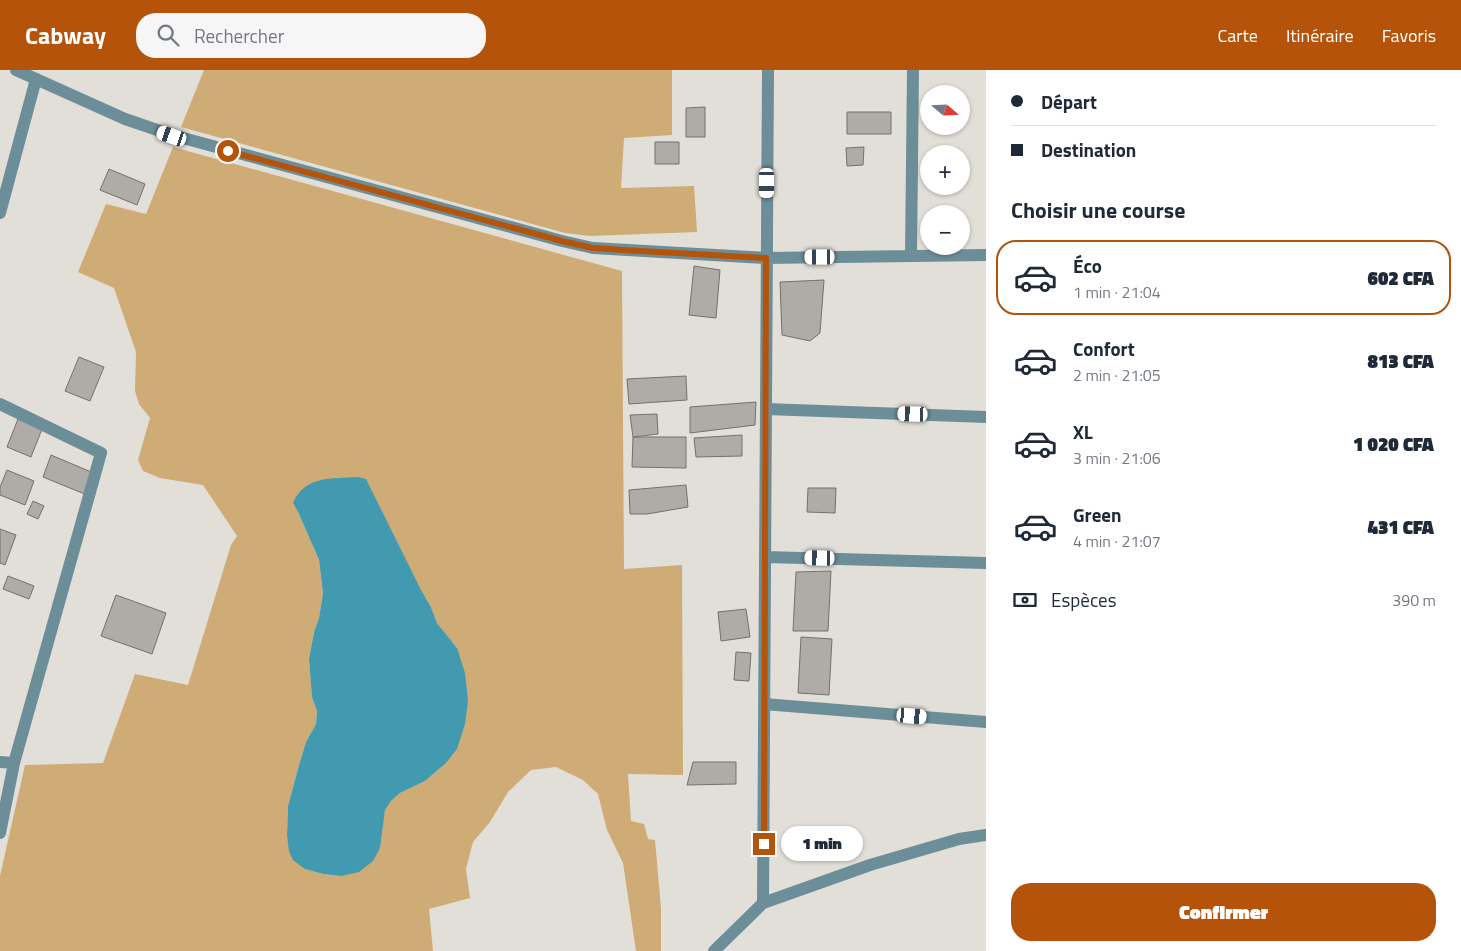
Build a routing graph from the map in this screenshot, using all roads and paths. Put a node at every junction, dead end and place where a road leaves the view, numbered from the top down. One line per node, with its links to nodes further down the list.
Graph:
1 (16, 70): 4 (street)
2 (768, 70): 8 (street)
3 (913, 70): 7 (street)
4 (36, 79): 5 (street); 8 (street)
5 (0, 213)
6 (986, 255): 7 (street)
7 (911, 256): 8 (street)
8 (766, 258): 10 (street)
9 (0, 404): 17 (street)
10 (766, 409): 11 (street); 12 (street)
11 (986, 417)
12 (765, 557): 13 (street); 14 (street)
13 (986, 563)
14 (764, 704): 15 (street); 20 (street)
15 (986, 722)
16 (0, 762): 17 (street)
17 (14, 763): 18 (street)
18 (0, 833)
19 (986, 835): 20 (street)
20 (763, 904): 21 (street)
21 (714, 951)

